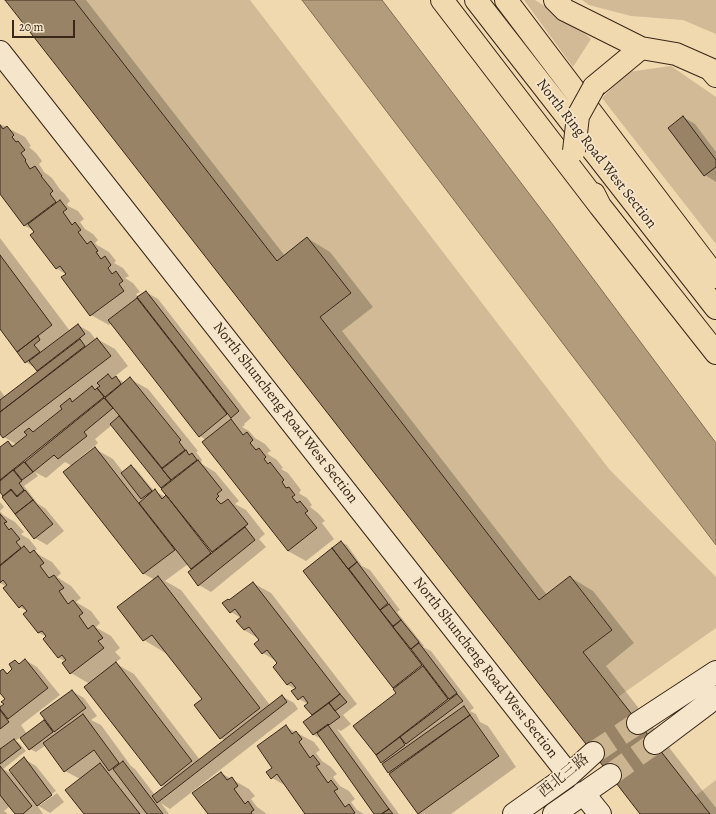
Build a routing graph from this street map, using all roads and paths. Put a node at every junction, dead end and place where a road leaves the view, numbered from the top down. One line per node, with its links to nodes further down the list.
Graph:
1 (442, 0): 8 (main road)
2 (476, 0): 10 (main road, North Ring Road West Section)
3 (506, 0): 9 (main road, North Ring Road West Section)
4 (555, 0): 5 (main road)
5 (640, 48): 7 (main road); 8 (main road, bridge)
6 (0, 52): 17 (street, North Shuncheng Road West Section)
7 (716, 76)
8 (600, 206): 11 (main road)
9 (716, 277)
10 (716, 308)
11 (716, 353)
12 (716, 672): 14 (street)
13 (716, 696): 15 (street)
14 (638, 722)
15 (655, 743)
16 (593, 753): 17 (street, 西北三路)
17 (569, 775): 20 (street, 西北三路)
18 (610, 775): 19 (street, 西北三路)
19 (583, 793): 21 (street, 西北三路); 22 (street)
20 (514, 814)
21 (554, 814)
22 (600, 814)

